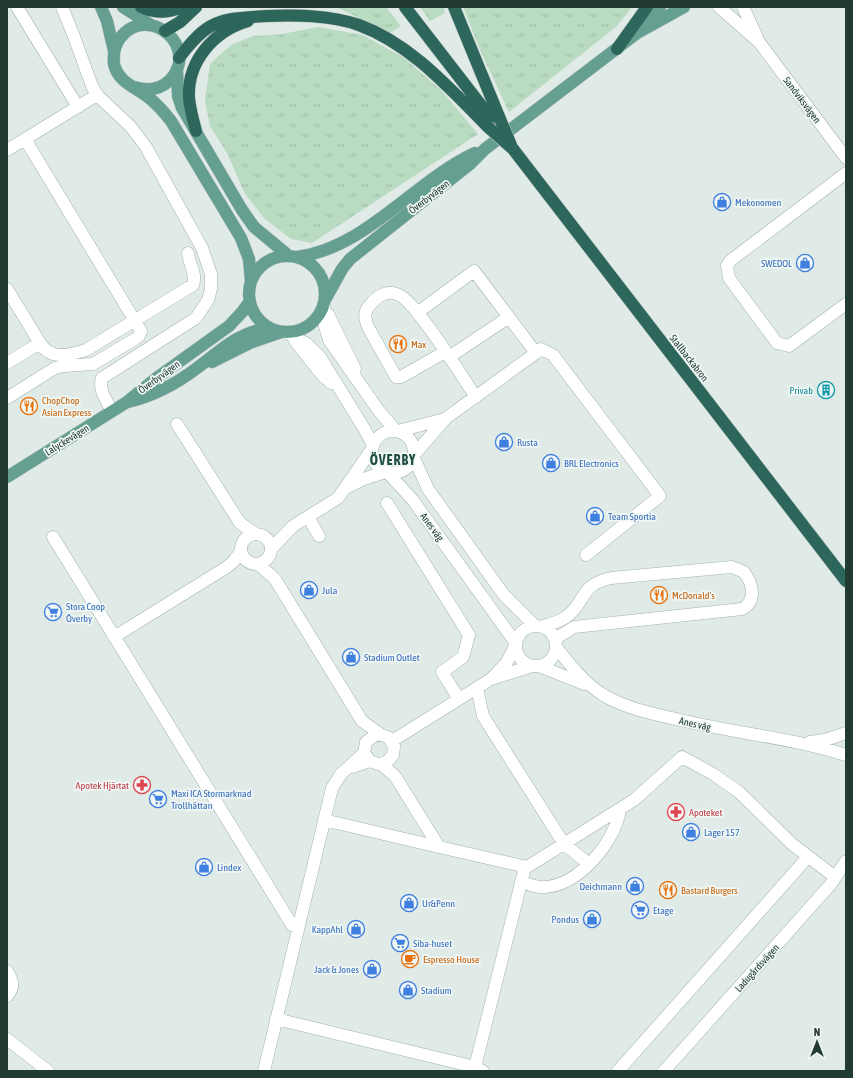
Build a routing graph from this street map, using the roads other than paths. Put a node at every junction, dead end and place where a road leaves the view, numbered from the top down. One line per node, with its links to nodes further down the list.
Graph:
1 (17, 7): 25 (street)
2 (62, 7): 24 (street)
3 (101, 7): 21 (main road)
4 (123, 7): 16 (main road)
5 (141, 7): 6 (highway)
6 (182, 7)
7 (196, 7): 17 (highway)
8 (404, 7): 26 (highway)
9 (454, 7): 26 (highway)
10 (647, 7): 20 (highway)
11 (660, 7): 18 (main road, Överbyvägen)
12 (684, 7): 18 (main road, Överbyvägen)
13 (719, 7): 19 (street, Sandviksvägen)
14 (744, 7): 19 (street, Sandviksvägen)
15 (266, 16): 22 (highway); 26 (highway); 27 (highway)
16 (151, 25): 17 (main road); 21 (main road)
17 (165, 30): 22 (main road)
18 (637, 33): 20 (main road, Överbyvägen)
19 (759, 42): 31 (street, Sandviksvägen)
20 (617, 49): 29 (main road, Överbyvägen)
21 (114, 51): 23 (main road)
22 (178, 64): 23 (main road); 27 (main road)
23 (134, 87): 35 (main road)
24 (97, 95): 25 (street); 53 (street)
25 (78, 107): 28 (street)
26 (494, 123): 75 (highway, Stallbackabron, bridge)
27 (196, 131): 34 (main road)
28 (25, 139): 30 (street); 42 (street)
29 (486, 149): 34 (main road, Överbyvägen); 38 (main road, Överbyvägen)
30 (7, 150)
31 (846, 158)
32 (846, 173): 39 (street)
33 (188, 253): 42 (street)
34 (293, 256): 35 (main road, Överbyvägen); 38 (main road)
35 (251, 282): 37 (main road)
36 (7, 290): 45 (street)
37 (250, 301): 43 (main road); 52 (main road, Överbyvägen)
38 (325, 301): 44 (main road, Överbyvägen); 56 (street)
39 (846, 304)
40 (417, 313): 41 (street); 47 (street); 47 (street)
41 (509, 317): 46 (street); 47 (street)
42 (134, 320): 45 (street); 51 (street)
43 (268, 328): 44 (main road); 49 (main road, Överbyvägen)
44 (284, 332): 49 (main road, Överbyvägen); 57 (street)
45 (40, 343): 48 (street)
46 (539, 351): 50 (street); 71 (street)
47 (447, 355): 50 (street)
48 (7, 363)
49 (196, 369): 52 (main road, Överbyvägen)
50 (476, 397): 54 (street)
51 (7, 398)
52 (127, 402): 53 (main road, Lalyckevägen)
53 (112, 411): 60 (main road, Lalyckevägen)
54 (446, 418): 56 (street); 58 (street)
55 (177, 424): 64 (street)
56 (397, 431): 57 (street); 58 (street)
57 (372, 447): 59 (street); 61 (street)
58 (414, 456): 59 (street); 76 (street, Anes väg)
59 (386, 473): 61 (street); 79 (street, Anes väg)
60 (7, 478)
61 (345, 488): 63 (street)
62 (387, 503): 84 (street)
63 (308, 517): 65 (street); 67 (street)
64 (240, 523): 66 (street); 69 (street)
65 (293, 526): 66 (street); 70 (street)
66 (260, 535): 69 (street); 70 (street)
67 (319, 536)
68 (53, 537): 77 (street)
69 (242, 546): 72 (street); 73 (street)
70 (271, 552): 72 (street); 74 (street)
71 (586, 555)
72 (253, 563): 73 (street); 74 (street)
73 (227, 567): 77 (street)
74 (275, 579): 85 (street)
75 (846, 581)
76 (538, 626): 78 (street); 78 (street); 79 (street)
77 (114, 637): 104 (street)
78 (555, 643): 80 (street); 83 (street, Anes väg)
79 (515, 644): 80 (street); 81 (street)
80 (536, 666): 81 (street); 83 (street, Anes väg)
81 (491, 679): 82 (street)
82 (477, 688): 84 (street); 96 (street)
83 (594, 689): 89 (street, Anes väg)
84 (459, 699): 88 (street)
85 (362, 721): 87 (street); 91 (street)
86 (846, 733): 89 (street, Anes väg); 90 (street)
87 (380, 734): 88 (street); 91 (street)
88 (392, 741): 92 (street)
89 (801, 743): 90 (street, Anes väg)
90 (846, 754)
91 (370, 755): 92 (street); 93 (street); 95 (street)
92 (393, 755): 93 (street)
93 (395, 776): 97 (street)
94 (620, 810): 96 (street); 98 (street); 100 (street)
95 (324, 820): 97 (street); 104 (street)
96 (564, 844): 100 (street); 101 (street)
97 (439, 848): 101 (street)
98 (808, 857): 102 (street); 112 (street)
99 (846, 861): 102 (street, Ladugårdsvägen)
100 (589, 864): 103 (street)
101 (525, 867): 103 (street)
102 (835, 877): 113 (street, Ladugårdsvägen)
103 (521, 882): 109 (street)
104 (298, 927): 107 (street)
105 (7, 971): 106 (street)
106 (7, 996)
107 (276, 1018): 109 (street); 111 (street)
108 (7, 1039): 110 (street)
109 (479, 1069)
110 (48, 1071)
111 (264, 1071)
112 (618, 1071)
113 (664, 1071)

